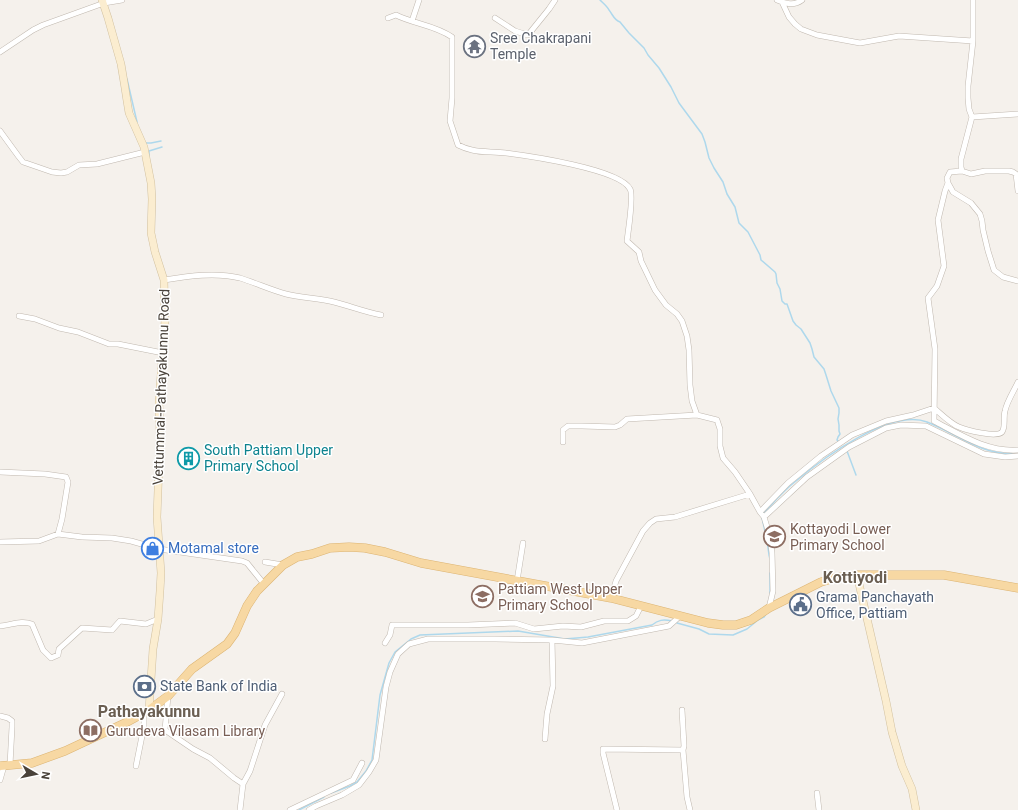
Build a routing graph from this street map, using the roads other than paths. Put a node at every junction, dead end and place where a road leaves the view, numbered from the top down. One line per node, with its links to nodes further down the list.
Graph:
1 (122, 0): 7 (street)
2 (420, 0): 10 (street)
3 (555, 0): 9 (street)
4 (802, 0): 6 (street)
5 (973, 0): 11 (street)
6 (780, 1): 11 (street)
7 (103, 2): 12 (street); 16 (main road, Vettummal-Pathayakunnu Road)
8 (388, 18): 10 (street)
9 (495, 18)
10 (412, 21): 27 (street)
11 (973, 40): 14 (street)
12 (0, 52)
13 (1018, 114): 14 (street)
14 (972, 117): 17 (street)
15 (0, 131): 16 (street)
16 (145, 152): 20 (main road, Vettummal-Pathayakunnu Road)
17 (962, 171): 18 (street); 19 (street)
18 (948, 183): 21 (street); 26 (street)
19 (1018, 191)
20 (164, 280): 22 (street); 24 (main road, Vettummal-Pathayakunnu Road)
21 (1018, 281)
22 (382, 315)
23 (19, 316): 24 (street)
24 (163, 353): 38 (main road, Vettummal-Pathayakunnu Road)
25 (1018, 382): 26 (street)
26 (934, 408): 29 (street); 33 (street)
27 (697, 415): 28 (street); 32 (street)
28 (564, 442)
29 (1018, 450)
30 (1018, 456): 34 (street)
31 (0, 472): 35 (street)
32 (750, 494): 33 (street); 45 (street)
33 (760, 512): 34 (street)
34 (764, 517): 47 (street)
35 (58, 534): 36 (street); 38 (street)
36 (0, 542)
37 (523, 543): 42 (street)
38 (159, 549): 43 (street); 49 (main road, Vettummal-Pathayakunnu Road)
39 (265, 562): 40 (street)
40 (284, 566): 42 (main road); 43 (main road)
41 (857, 575): 44 (main road); 47 (main road); 72 (main road)
42 (517, 582): 45 (main road)
43 (264, 584): 54 (main road)
44 (1018, 588)
45 (612, 598): 46 (main road)
46 (642, 606): 48 (main road); 52 (street)
47 (769, 608): 48 (main road)
48 (680, 616): 51 (street)
49 (158, 619): 50 (street); 56 (main road, Vettummal-Pathayakunnu Road)
50 (0, 626)
51 (552, 640): 58 (street); 68 (street)
52 (384, 643)
53 (282, 694): 64 (street)
54 (168, 696): 56 (main road); 64 (street)
55 (682, 710): 59 (street)
56 (147, 711): 61 (main road); 62 (street)
57 (0, 716): 61 (street)
58 (545, 740)
59 (683, 750): 69 (street); 70 (street)
60 (362, 763): 67 (street)
61 (5, 766): 63 (street)
62 (136, 766)
63 (0, 780)
64 (243, 784): 66 (street)
65 (817, 793): 71 (street)
66 (240, 810)
67 (290, 810)
68 (309, 810)
69 (616, 810)
70 (690, 810)
71 (818, 810)
72 (916, 810)

